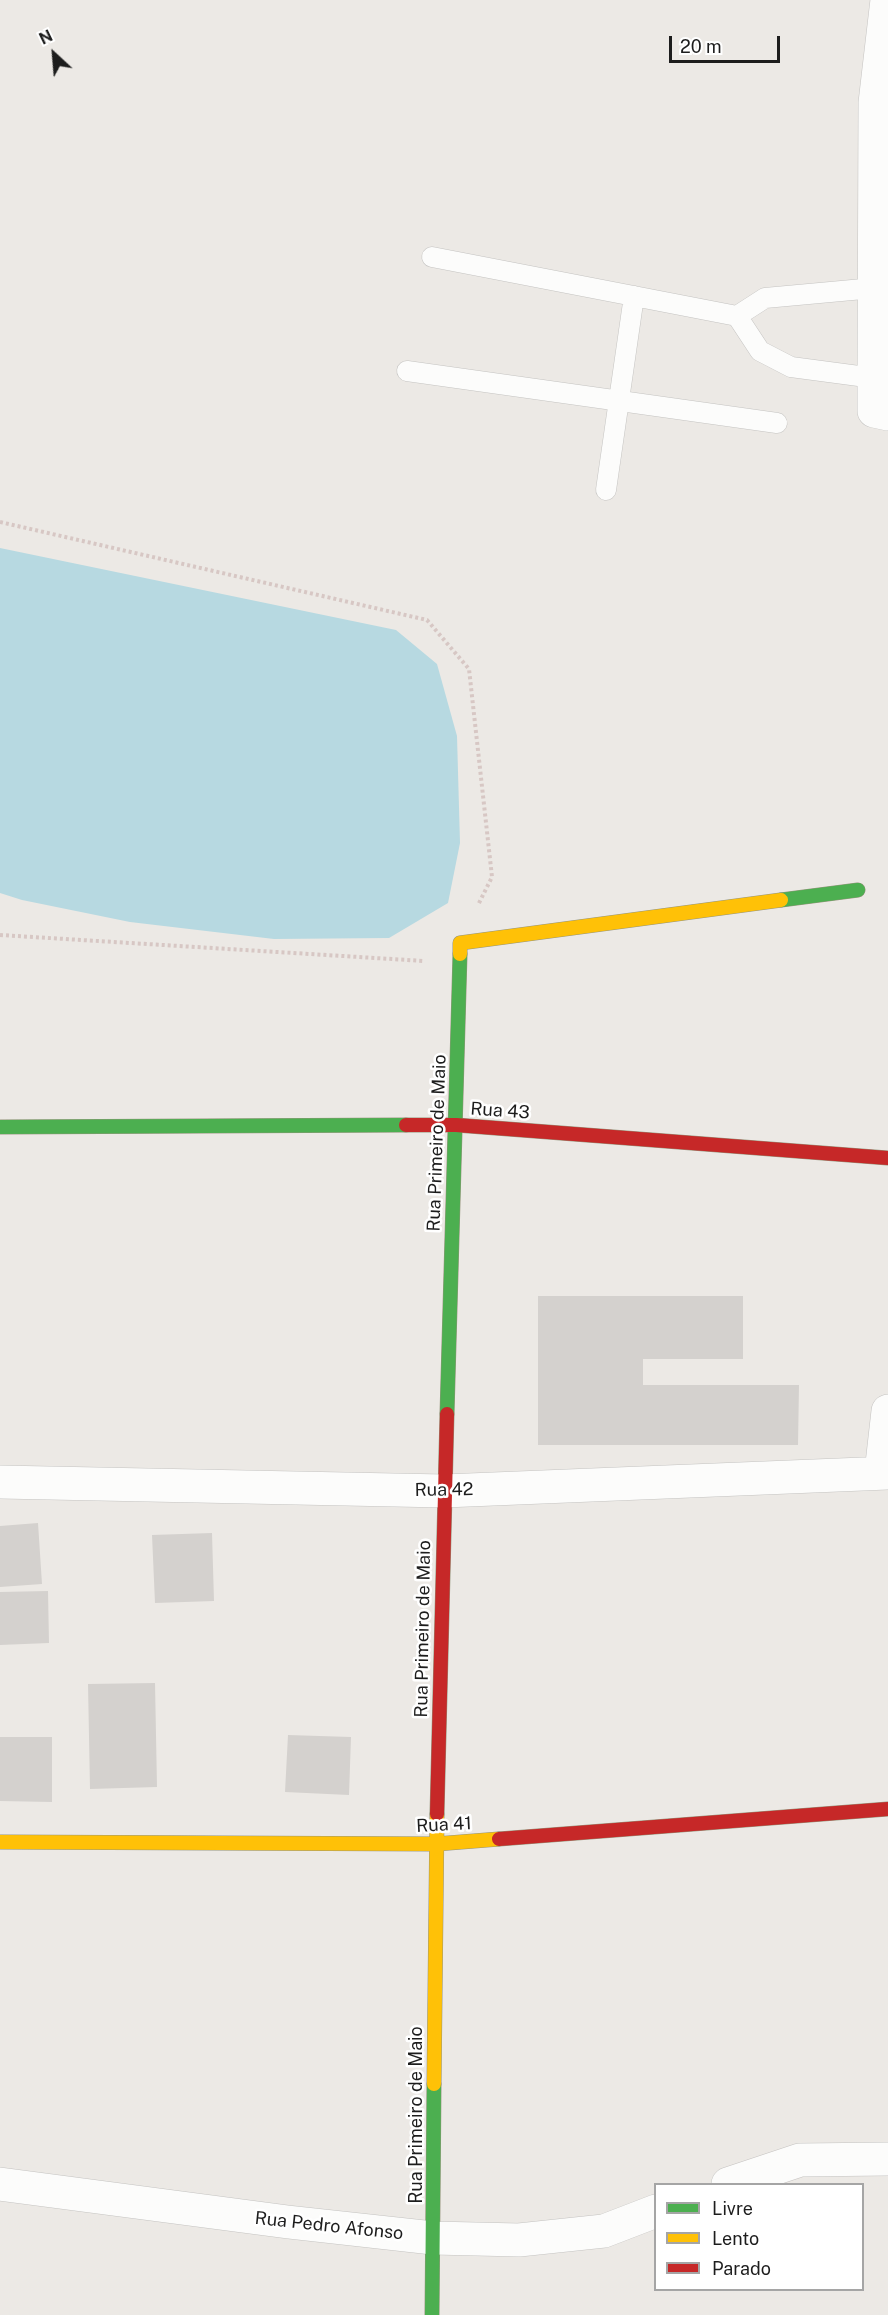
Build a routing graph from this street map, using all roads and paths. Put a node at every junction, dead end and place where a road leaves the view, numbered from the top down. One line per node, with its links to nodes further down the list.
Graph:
1 (887, 0): 2 (street)
2 (881, 104): 4 (street)
3 (432, 257): 5 (lane)
4 (874, 288): 6 (lane); 8 (street)
5 (634, 296): 6 (lane); 9 (lane)
6 (737, 316): 8 (lane)
7 (407, 371): 9 (lane)
8 (874, 378): 10 (street)
9 (621, 400): 11 (lane); 12 (lane)
10 (881, 413)
11 (777, 423)
12 (606, 490)
13 (0, 522): 16 (path)
14 (858, 890): 16 (street)
15 (0, 934): 16 (path)
16 (460, 943): 17 (street, Rua Primeiro de Maio)
17 (456, 1125): 18 (street, Rua 43); 19 (street, Rua 43); 23 (street, Rua Primeiro de Maio)
18 (0, 1127)
19 (888, 1158)
20 (888, 1411): 21 (street)
21 (884, 1473): 23 (street, Rua 42)
22 (0, 1482): 23 (street, Rua 42)
23 (444, 1491): 26 (street, Rua Primeiro de Maio)
24 (888, 1809): 26 (street, Rua 41)
25 (0, 1842): 26 (street, Rua 41)
26 (436, 1844): 31 (street, Rua Primeiro de Maio)
27 (888, 2159): 28 (street)
28 (731, 2183)
29 (0, 2184): 31 (street, Rua Pedro Afonso)
30 (654, 2212): 31 (street, Rua Pedro Afonso)
31 (433, 2238): 32 (street, Rua Primeiro de Maio)
32 (432, 2315)

